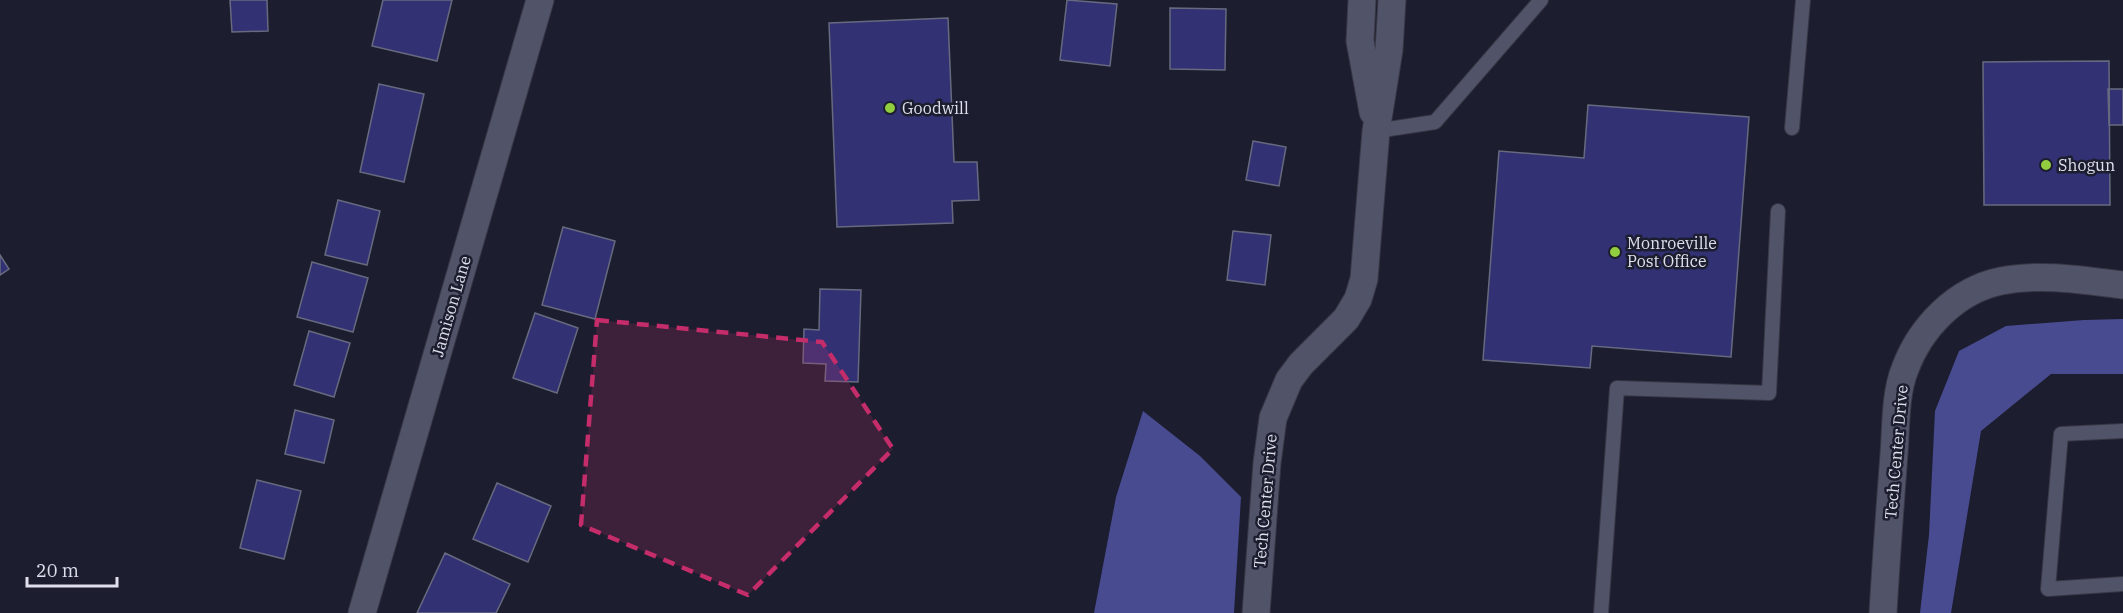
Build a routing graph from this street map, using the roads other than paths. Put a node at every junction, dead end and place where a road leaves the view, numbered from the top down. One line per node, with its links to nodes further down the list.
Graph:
1 (540, 0): 12 (street, Jamison Lane)
2 (1362, 0): 7 (street, Tech Center Drive)
3 (1392, 0): 7 (street, Tech Center Drive)
4 (1541, 0): 7 (lane)
5 (1803, 0): 6 (lane)
6 (1792, 128)
7 (1376, 131): 13 (street, Tech Center Drive)
8 (1778, 211): 14 (lane)
9 (2123, 285): 15 (street, Tech Center Drive)
10 (2123, 431): 11 (lane)
11 (2123, 584)
12 (362, 613)
13 (1256, 613)
14 (1601, 613)
15 (1883, 613)

